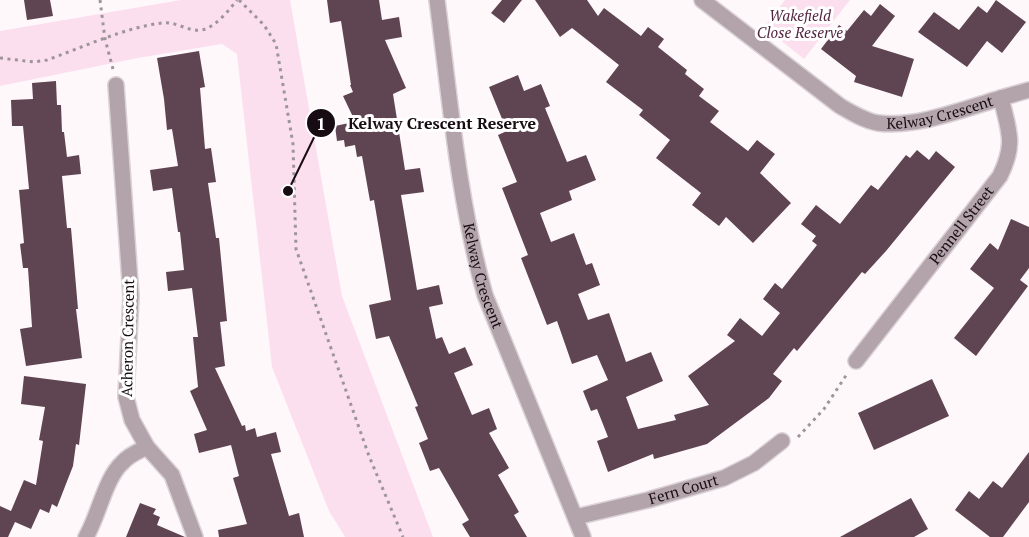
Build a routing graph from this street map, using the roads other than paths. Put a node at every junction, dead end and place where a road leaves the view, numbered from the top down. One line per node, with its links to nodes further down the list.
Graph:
1 (437, 0): 9 (street, Kelway Crescent)
2 (702, 0): 5 (street, Kelway Crescent)
3 (117, 86): 8 (street, Acheron Crescent)
4 (1029, 90): 5 (street)
5 (1001, 98): 6 (street, Pennell Street)
6 (856, 361)
7 (782, 441): 9 (street, Fern Court)
8 (147, 447): 10 (street); 11 (street, Acheron Crescent)
9 (576, 517): 12 (street, Kelway Crescent)
10 (86, 537)
11 (195, 537)
12 (583, 537)

